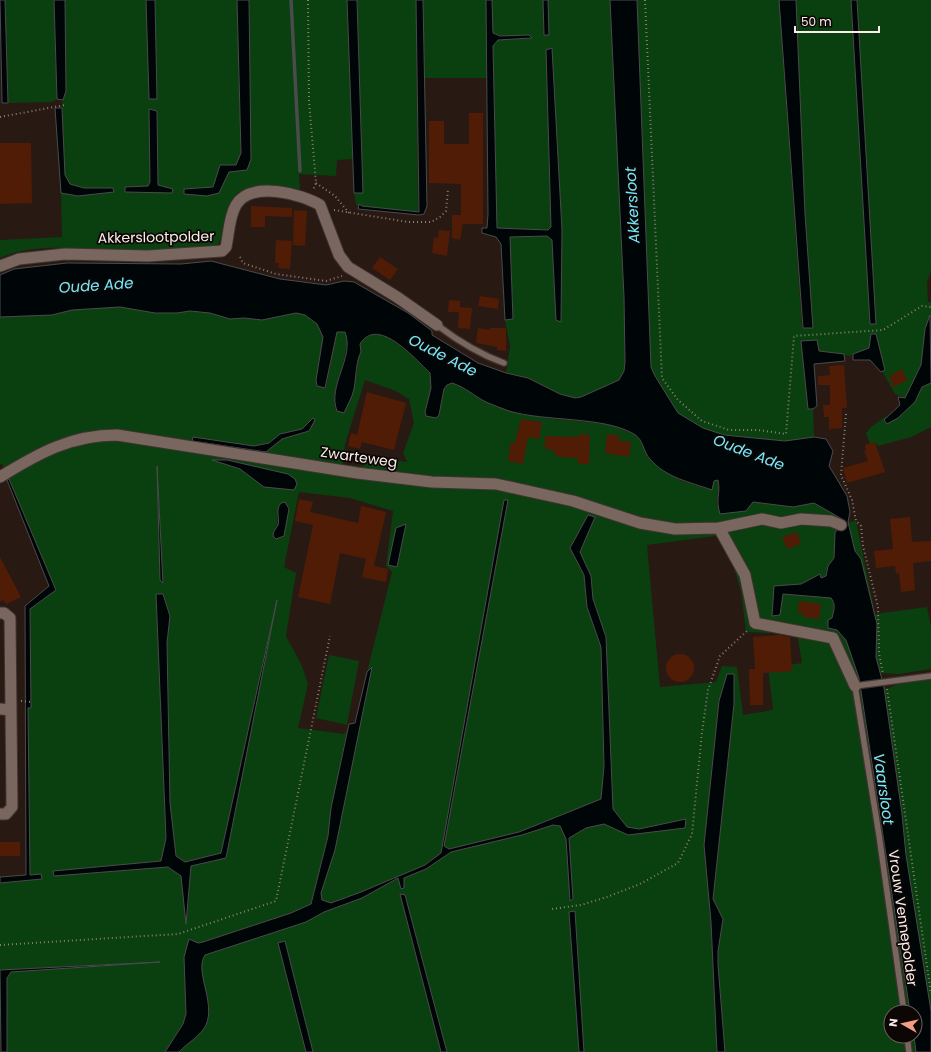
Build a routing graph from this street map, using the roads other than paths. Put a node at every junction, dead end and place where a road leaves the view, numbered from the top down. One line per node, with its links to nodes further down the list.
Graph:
1 (0, 266): 2 (street, Akkerslootpolder)
2 (437, 325): 3 (lane)
3 (504, 363)
4 (0, 477): 6 (street, Zwarteweg)
5 (841, 524): 6 (street, Zwarteweg)
6 (719, 528): 9 (street)
7 (0, 613): 10 (street)
8 (931, 676): 9 (lane)
9 (855, 686): 12 (lane, Vrouw Vennepolder)
10 (5, 709): 11 (street)
11 (0, 814)
12 (903, 1004)

